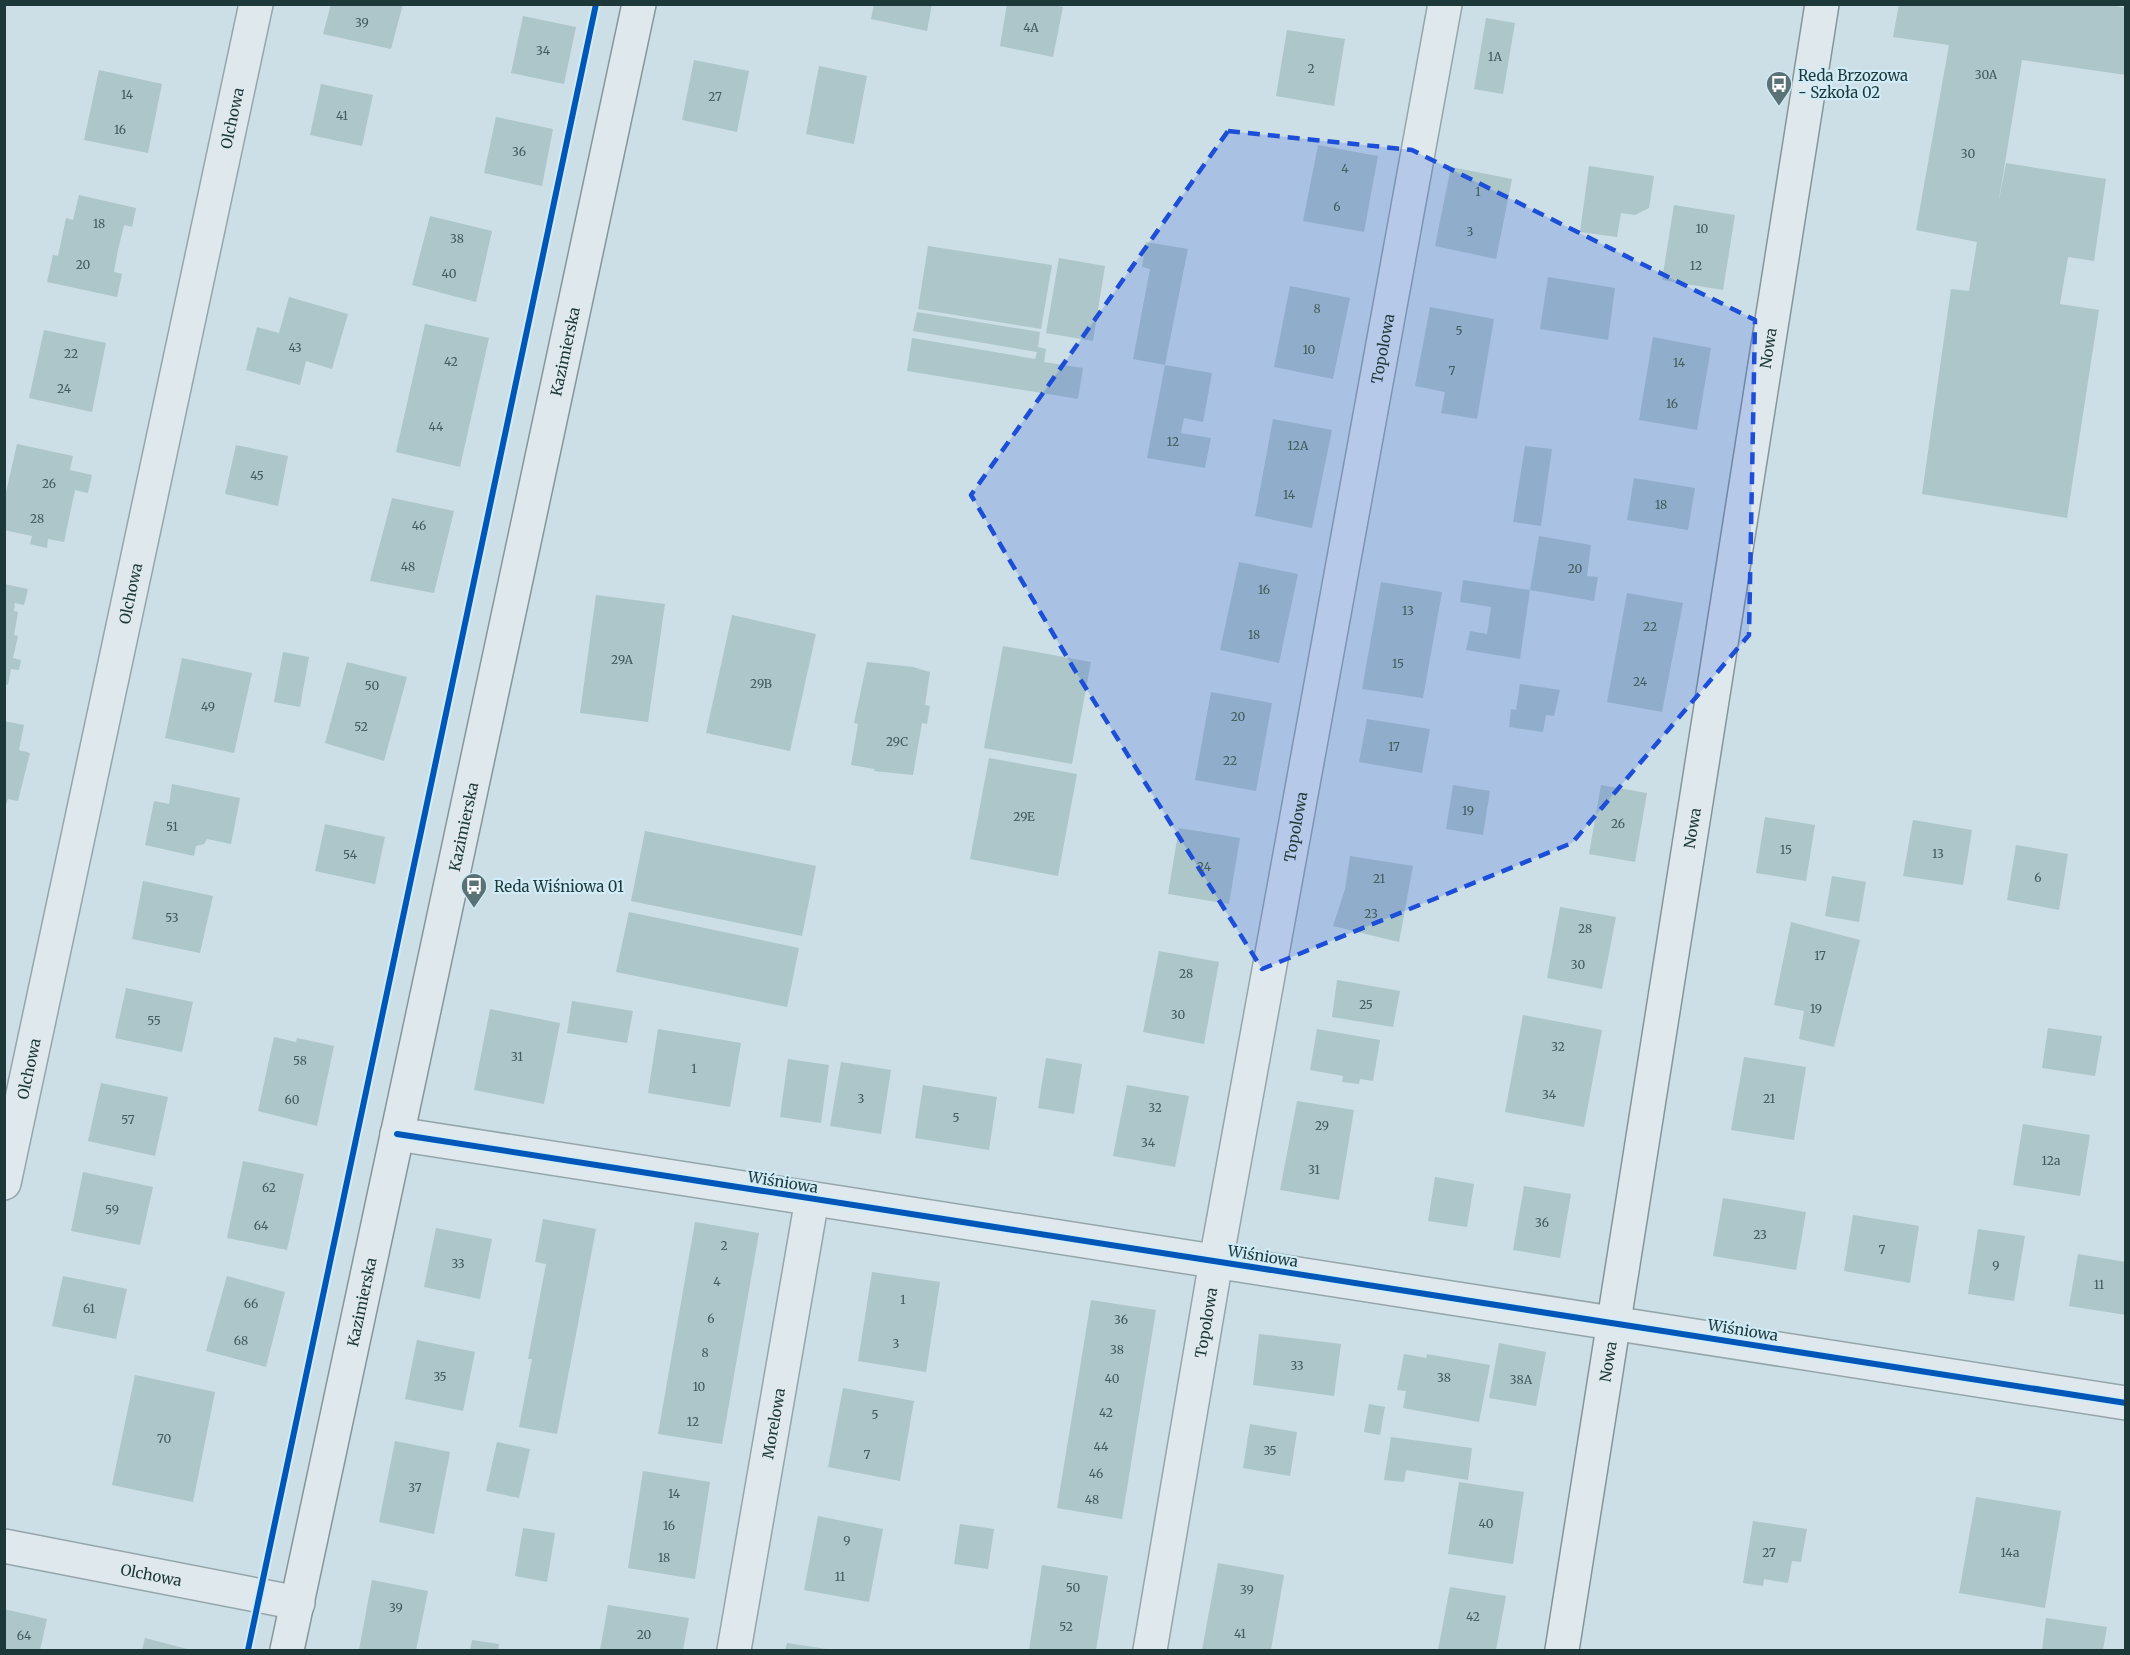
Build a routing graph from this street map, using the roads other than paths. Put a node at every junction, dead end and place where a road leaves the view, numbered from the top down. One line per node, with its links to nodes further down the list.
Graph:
1 (256, 4): 6 (street, Olchowa)
2 (639, 4): 5 (street, Kazimierska)
3 (1445, 4): 8 (street, Topolowa)
4 (1822, 4): 9 (street, Nowa)
5 (397, 1134): 7 (street, Wiśniowa); 12 (street, Kazimierska)
6 (4, 1183)
7 (812, 1199): 8 (street, Wiśniowa); 14 (street, Morelowa)
8 (1216, 1261): 9 (street, Wiśniowa); 15 (street, Topolowa)
9 (1612, 1322): 10 (street, Wiśniowa); 16 (street, Nowa)
10 (2126, 1403)
11 (4, 1546): 12 (street, Olchowa)
12 (298, 1603): 13 (street, Kazimierska)
13 (287, 1650)
14 (734, 1650)
15 (1150, 1650)
16 (1562, 1650)

